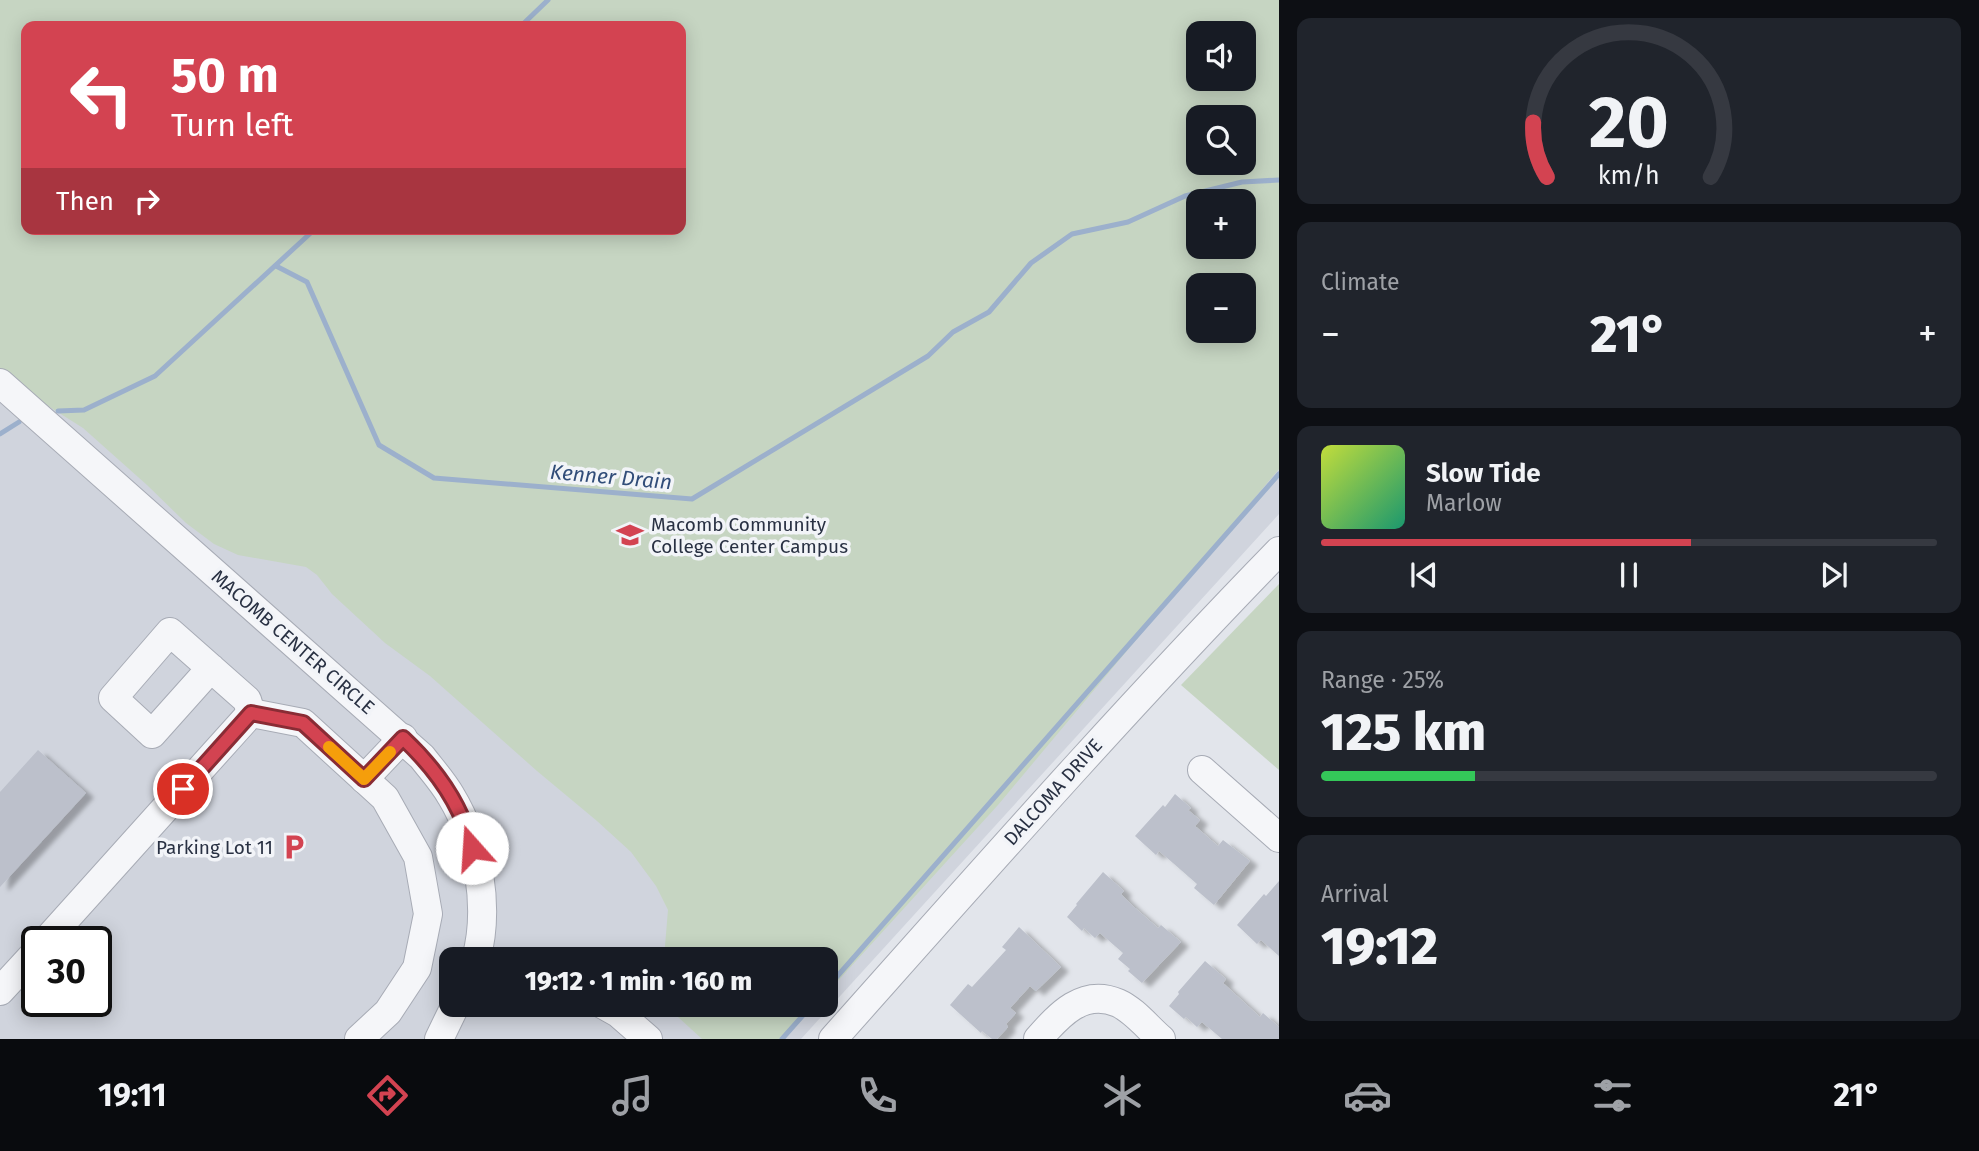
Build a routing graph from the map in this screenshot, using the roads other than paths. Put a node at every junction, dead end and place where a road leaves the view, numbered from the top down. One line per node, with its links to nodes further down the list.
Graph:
1 (0, 383): 5 (street, MACOMB CENTER CIRCLE)
2 (1279, 551): 18 (street, DALCOMA DRIVE)
3 (211, 668): 4 (street)
4 (251, 713): 7 (street); 9 (street)
5 (403, 738): 7 (street); 10 (street, MACOMB CENTER CIRCLE)
6 (1202, 770): 8 (street)
7 (364, 779): 15 (street)
8 (1279, 838)
9 (59, 926)
10 (481, 947)
11 (21, 968): 12 (street)
12 (0, 991)
13 (450, 1017): 16 (street)
14 (623, 1017): 17 (street)
15 (359, 1039)
16 (439, 1039)
17 (648, 1039)
18 (834, 1039)
19 (1038, 1039): 20 (street)
20 (1161, 1039)

